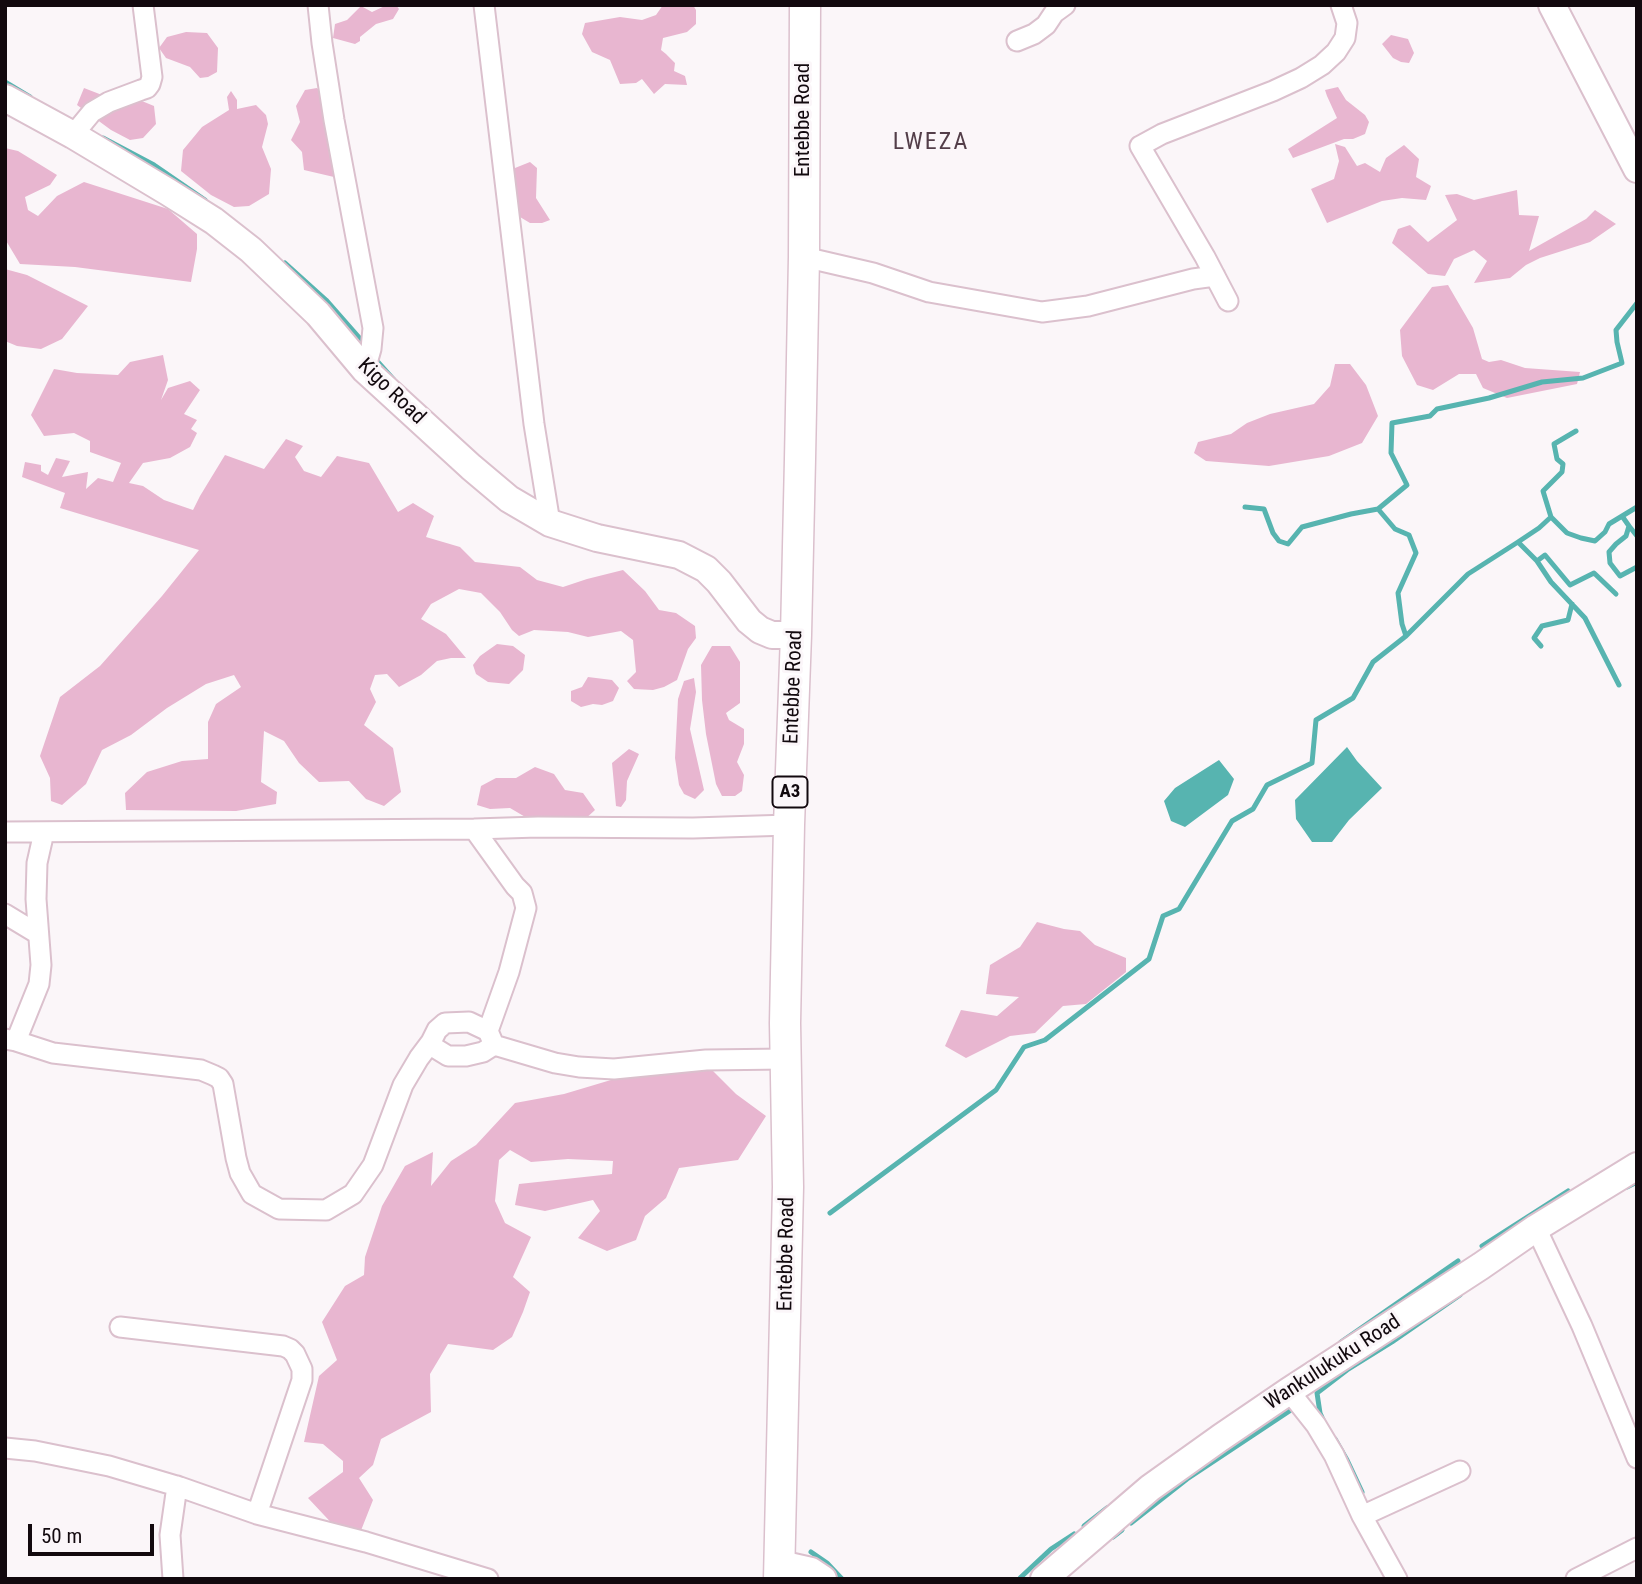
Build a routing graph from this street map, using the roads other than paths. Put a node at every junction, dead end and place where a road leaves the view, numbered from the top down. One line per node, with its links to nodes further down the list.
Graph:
1 (143, 5): 10 (street)
2 (318, 5): 15 (street)
3 (484, 5): 16 (street)
4 (805, 5): 12 (main road, Entebbe Road / A3)
5 (1065, 5): 8 (street)
6 (1341, 5): 13 (street)
7 (1552, 5): 11 (street)
8 (1017, 41)
9 (5, 98): 10 (street, Kigo Road)
10 (73, 135): 15 (street, Kigo Road)
11 (1637, 169)
12 (804, 257): 13 (street); 17 (main road, Entebbe Road / A3)
13 (1215, 276): 14 (street)
14 (1228, 301)
15 (365, 370): 16 (street, Kigo Road)
16 (550, 523): 17 (street, Kigo Road)
17 (796, 635): 18 (main road, Entebbe Road / A3)
18 (789, 825): 19 (street); 27 (main road, Entebbe Road / A3)
19 (474, 830): 21 (street); 24 (street)
20 (5, 832): 21 (street)
21 (44, 832): 23 (street)
22 (5, 914): 23 (street)
23 (38, 934): 25 (street)
24 (491, 1038): 26 (street); 26 (street); 27 (street)
25 (11, 1040): 26 (street)
26 (431, 1042)
27 (785, 1059): 39 (main road, Entebbe Road / A3)
28 (1637, 1166): 29 (street, Wankulukuku Road)
29 (1535, 1228): 31 (street, Wankulukuku Road); 33 (street)
30 (120, 1327): 36 (street)
31 (1289, 1391): 37 (street); 43 (street, Wankulukuku Road)
32 (5, 1448): 35 (street)
33 (1637, 1458)
34 (1460, 1471): 37 (street)
35 (177, 1486): 36 (street); 40 (street)
36 (257, 1514): 41 (street)
37 (1362, 1516): 44 (street)
38 (1637, 1548): 45 (street)
39 (780, 1571): 42 (street)
40 (173, 1579)
41 (488, 1579)
42 (823, 1579)
43 (1044, 1579)
44 (1397, 1579)
45 (1576, 1579)

